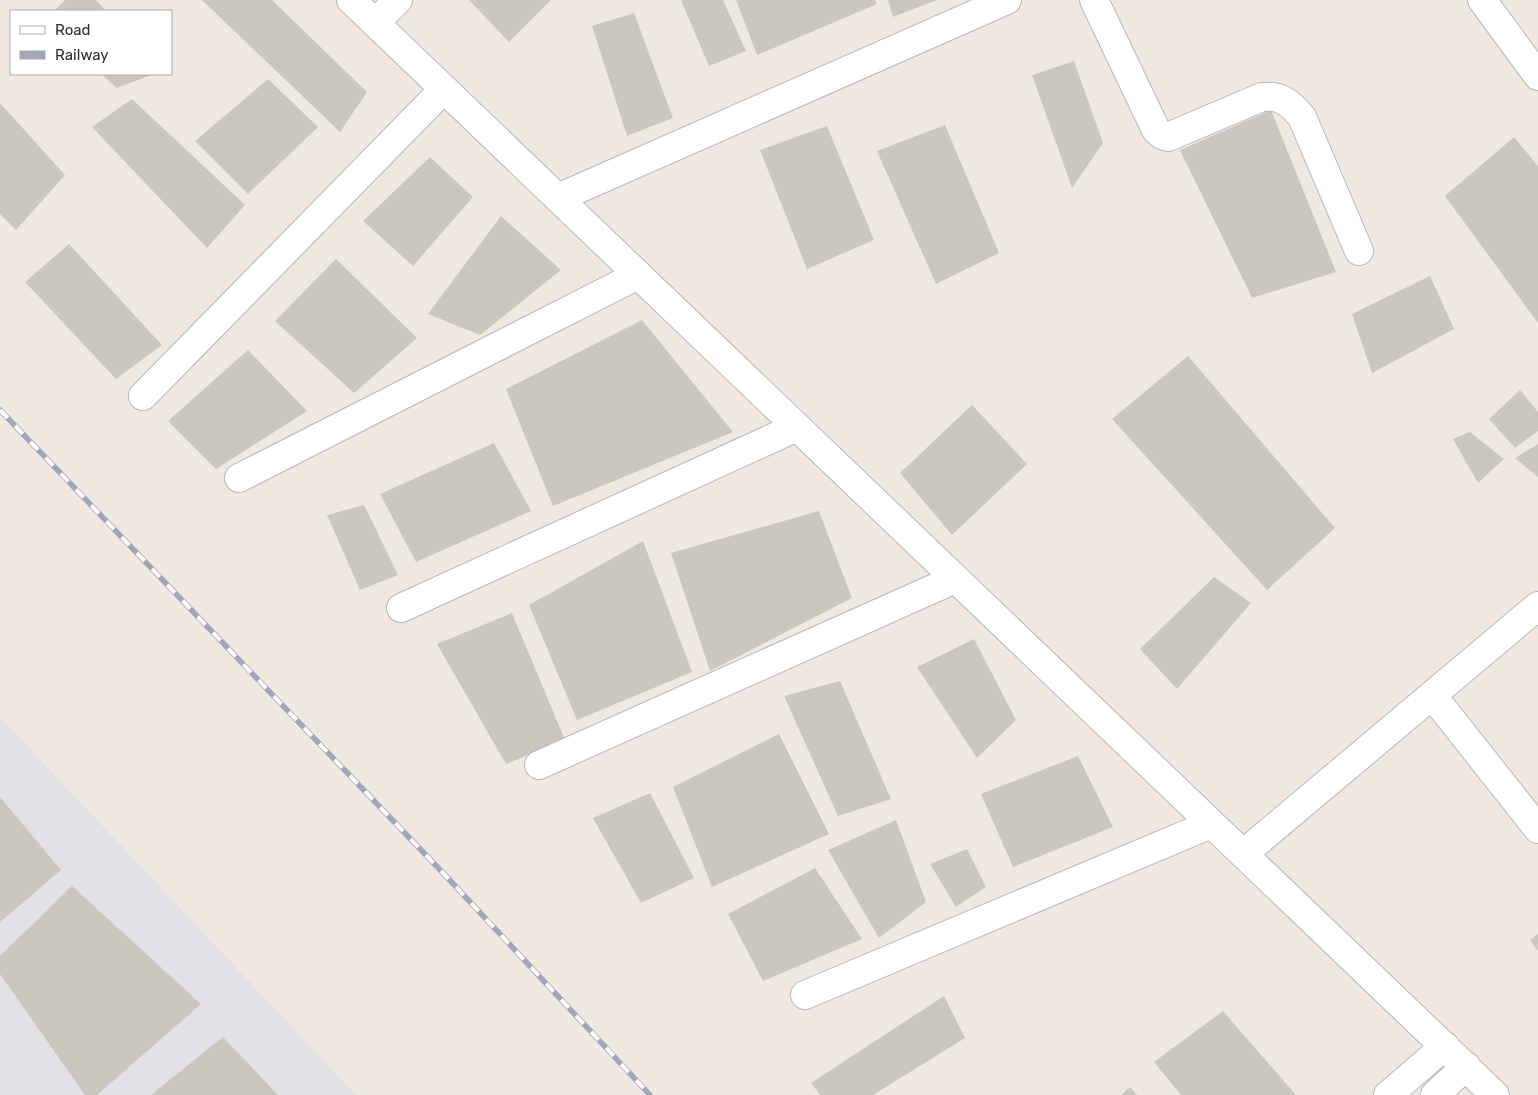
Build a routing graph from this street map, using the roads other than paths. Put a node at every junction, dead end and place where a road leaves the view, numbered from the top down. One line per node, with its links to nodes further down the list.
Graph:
1 (351, 0): 6 (street)
2 (398, 0): 6 (street)
3 (1007, 0): 9 (street)
4 (1094, 0): 10 (street)
5 (1482, 0): 7 (street)
6 (375, 23): 8 (street)
7 (1538, 76)
8 (444, 89): 9 (street); 12 (street)
9 (558, 198): 11 (street)
10 (1359, 251)
11 (638, 275): 13 (street); 14 (street)
12 (143, 396)
13 (797, 427): 15 (street); 17 (street)
14 (239, 478)
15 (955, 579): 19 (street); 20 (street)
16 (1538, 606): 18 (street)
17 (400, 608)
18 (1432, 695): 21 (street); 22 (street)
19 (539, 765)
20 (1211, 824): 22 (street); 23 (street)
21 (1538, 829)
22 (1243, 854): 24 (street)
23 (805, 996)
24 (1445, 1046): 25 (street); 26 (street)
25 (1466, 1066): 27 (street); 28 (street)
26 (1388, 1095)
27 (1435, 1095)
28 (1495, 1095)

